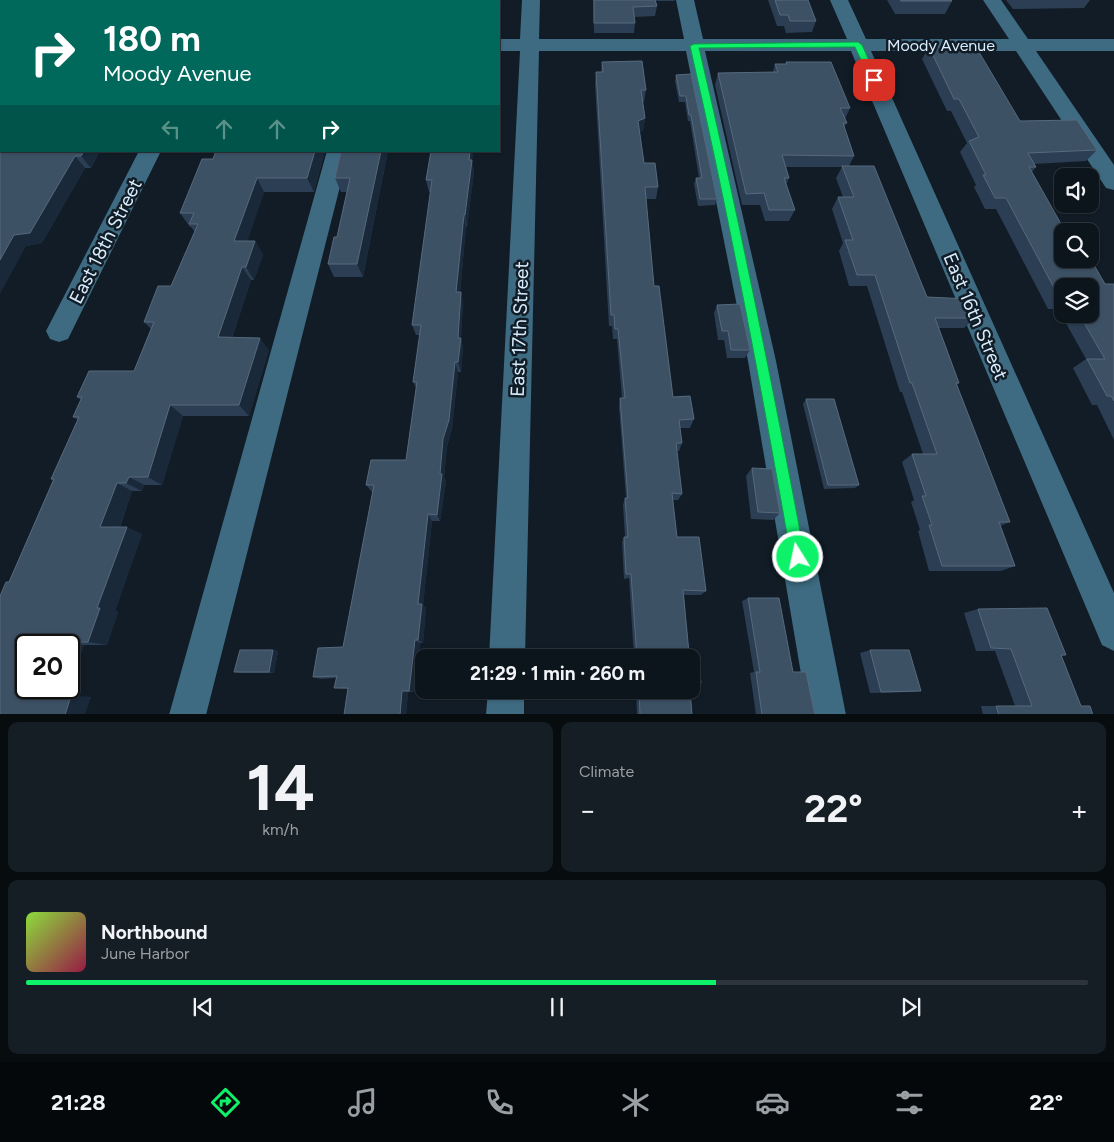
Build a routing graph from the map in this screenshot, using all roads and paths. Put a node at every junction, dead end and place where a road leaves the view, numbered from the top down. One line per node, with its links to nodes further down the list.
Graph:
1 (531, 0): 6 (street, East 17th Street)
2 (685, 0): 10 (street)
3 (839, 0): 7 (street, East 16th Street)
4 (992, 0): 8 (street)
5 (500, 45): 6 (street, Moody Avenue)
6 (529, 45): 10 (street, Moody Avenue); 16 (street, East 17th Street)
7 (858, 45): 8 (street, Moody Avenue); 10 (street, Moody Avenue); 15 (street, East 16th Street)
8 (1022, 45): 9 (street, Moody Avenue); 13 (street)
9 (1114, 45)
10 (694, 46): 20 (street)
11 (150, 152): 14 (street, East 18th Street)
12 (338, 152): 18 (street)
13 (1114, 182)
14 (60, 332)
15 (1114, 633)
16 (507, 649)
17 (506, 699): 19 (street)
18 (187, 714)
19 (505, 714)
20 (827, 714)

